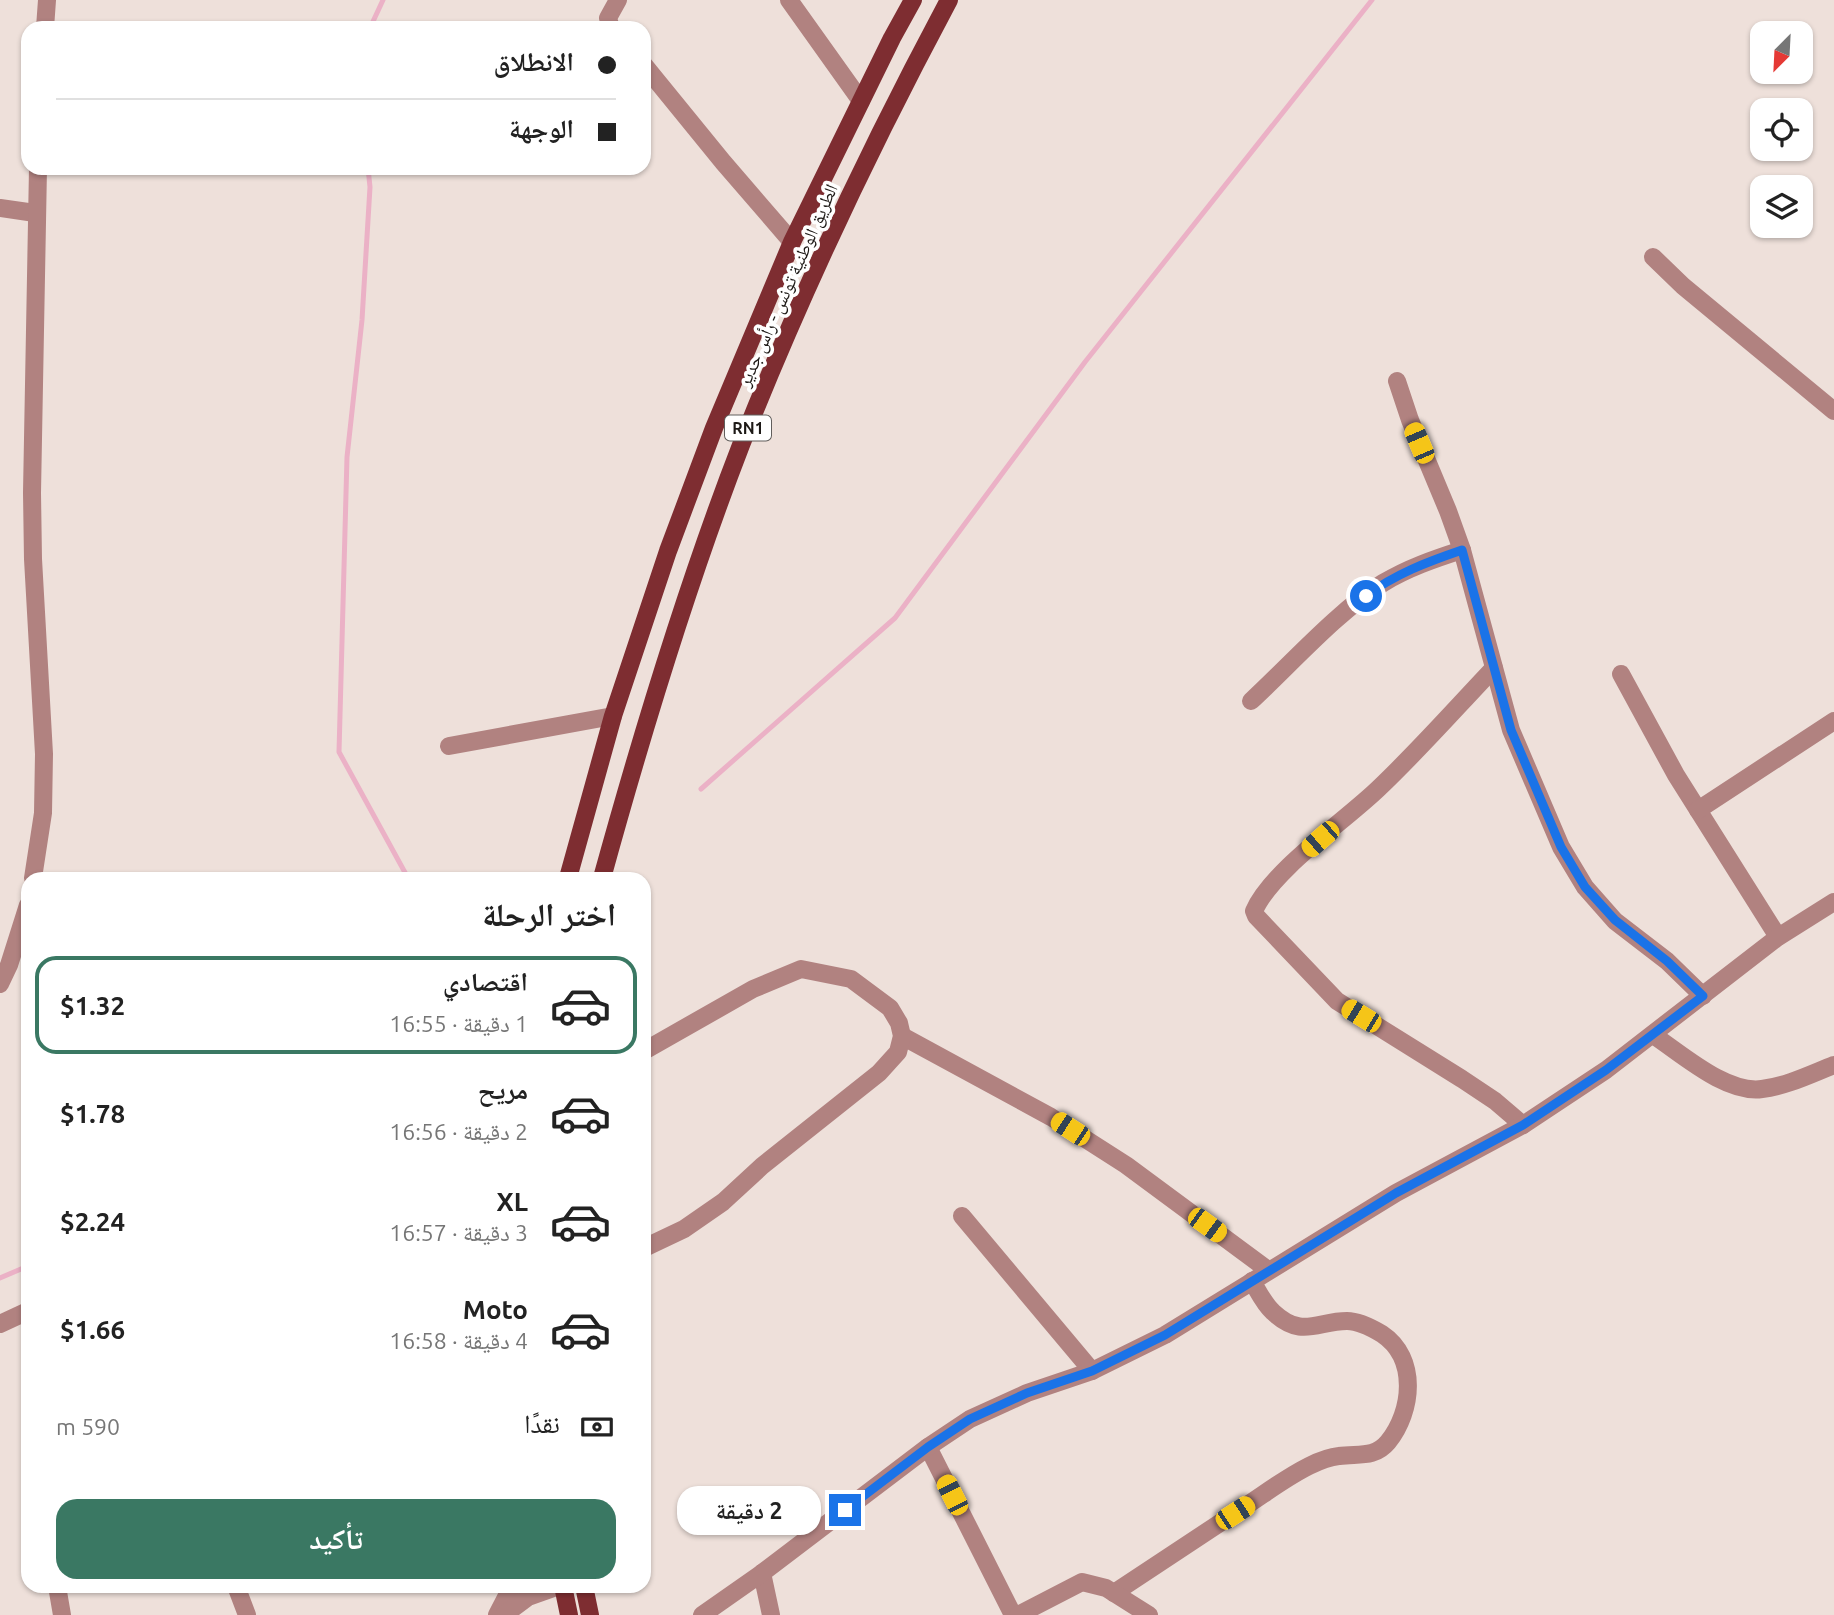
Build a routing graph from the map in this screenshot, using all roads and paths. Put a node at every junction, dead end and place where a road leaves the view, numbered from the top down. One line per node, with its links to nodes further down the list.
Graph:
1 (47, 0): 6 (street)
2 (618, 0): 7 (street)
3 (789, 0): 11 (street)
4 (913, 0): 8 (main road, الطريق الوطنية تونس - رأس جدير / RN1)
5 (950, 0): 9 (main road, الطريق الوطنية تونس - رأس جدير / RN1)
6 (46, 21)
7 (609, 21)
8 (892, 38): 9 (main road); 11 (main road, الطريق الوطنية تونس - رأس جدير / RN1)
9 (920, 55): 29 (main road, الطريق الوطنية تونس - رأس جدير / RN1)
10 (651, 74): 15 (street)
11 (861, 101): 15 (main road, الطريق الوطنية تونس - رأس جدير / RN1)
12 (38, 175): 14 (street)
13 (0, 208): 14 (street)
14 (35, 213): 27 (street)
15 (792, 242): 23 (main road, الطريق الوطنية تونس - رأس جدير / RN1)
16 (1653, 257): 18 (street)
17 (1397, 381): 19 (street)
18 (1834, 411)
19 (1462, 550): 20 (street); 22 (street)
20 (1494, 668): 34 (street); 39 (street)
21 (1621, 674): 26 (street)
22 (1251, 701)
23 (613, 716): 25 (street); 28 (main road, الطريق الوطنية تونس - رأس جدير / RN1)
24 (1834, 721): 26 (street)
25 (449, 746)
26 (1698, 810): 32 (street)
27 (34, 872)
28 (570, 872)
29 (604, 872)
30 (1834, 902): 32 (street)
31 (21, 927): 33 (street)
32 (1778, 937): 34 (street)
33 (0, 984)
34 (1703, 996): 35 (street)
35 (1653, 1035): 38 (street); 39 (street)
36 (902, 1037): 37 (street); 41 (street); 42 (street)
37 (651, 1047)
38 (1834, 1065)
39 (1523, 1125): 42 (street)
40 (962, 1216): 46 (street)
41 (651, 1245)
42 (1268, 1270): 43 (street)
43 (1252, 1281): 46 (street); 55 (street)
44 (21, 1314): 45 (street)
45 (0, 1324)
46 (1092, 1371): 47 (street)
47 (928, 1447): 48 (street); 64 (street)
48 (762, 1573): 62 (street); 63 (street)
49 (58, 1593): 56 (street)
50 (239, 1593): 57 (street)
51 (508, 1593): 58 (street)
52 (540, 1593): 59 (street)
53 (563, 1593): 60 (main road)
54 (585, 1593): 61 (main road)
55 (1114, 1593): 64 (street); 65 (street)
56 (62, 1615)
57 (247, 1615)
58 (497, 1615)
59 (504, 1615)
60 (569, 1615)
61 (590, 1615)
62 (702, 1615)
63 (771, 1615)
64 (1016, 1615)
65 (1149, 1615)

